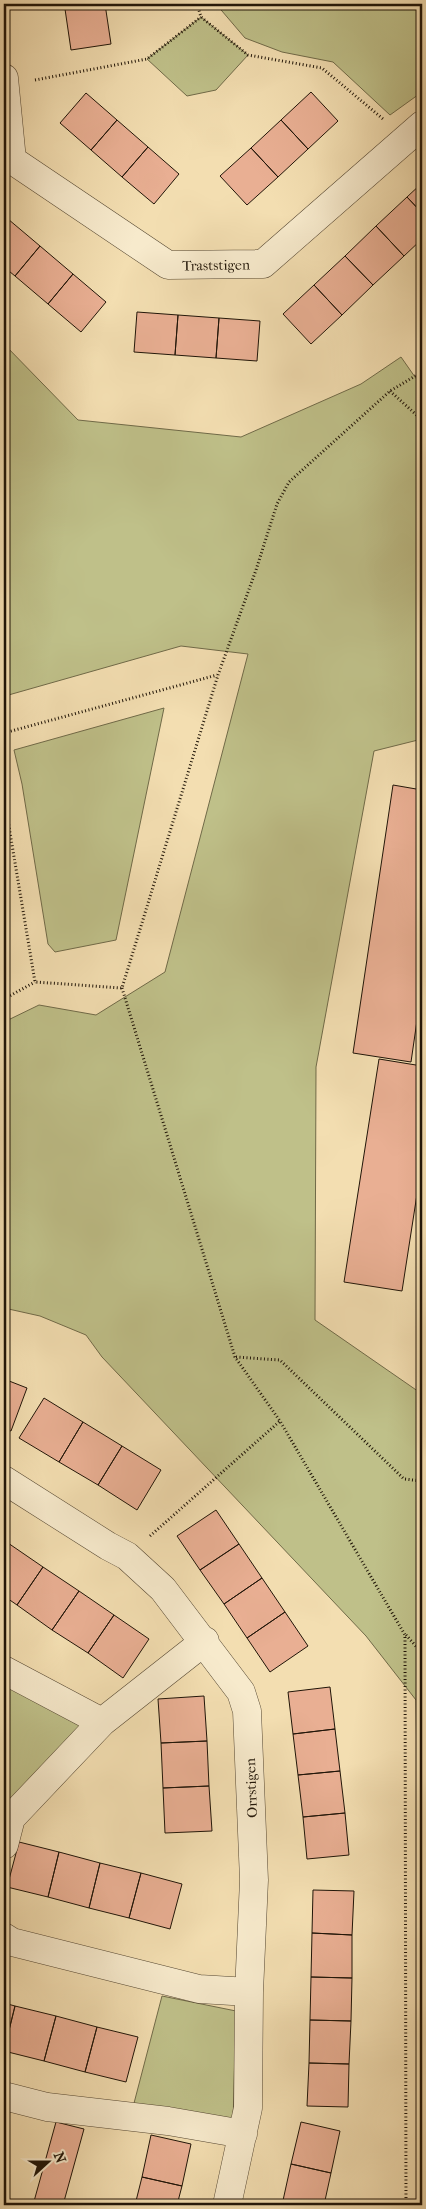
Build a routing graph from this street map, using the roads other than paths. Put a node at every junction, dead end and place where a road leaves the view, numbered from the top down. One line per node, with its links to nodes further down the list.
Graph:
1 (4, 82): 2 (lane, Traststigen)
2 (414, 132)
3 (4, 1480): 4 (lane, Orrstigen)
4 (205, 1641): 6 (lane); 10 (lane, Orrstigen)
5 (4, 1670): 6 (lane)
6 (102, 1722): 7 (lane)
7 (7, 1816): 8 (lane)
8 (4, 1845)
9 (4, 1937): 10 (lane)
10 (249, 1992): 12 (lane, Orrstigen)
11 (4, 2096): 12 (lane)
12 (243, 2134): 13 (lane, Orrstigen)
13 (227, 2205)

